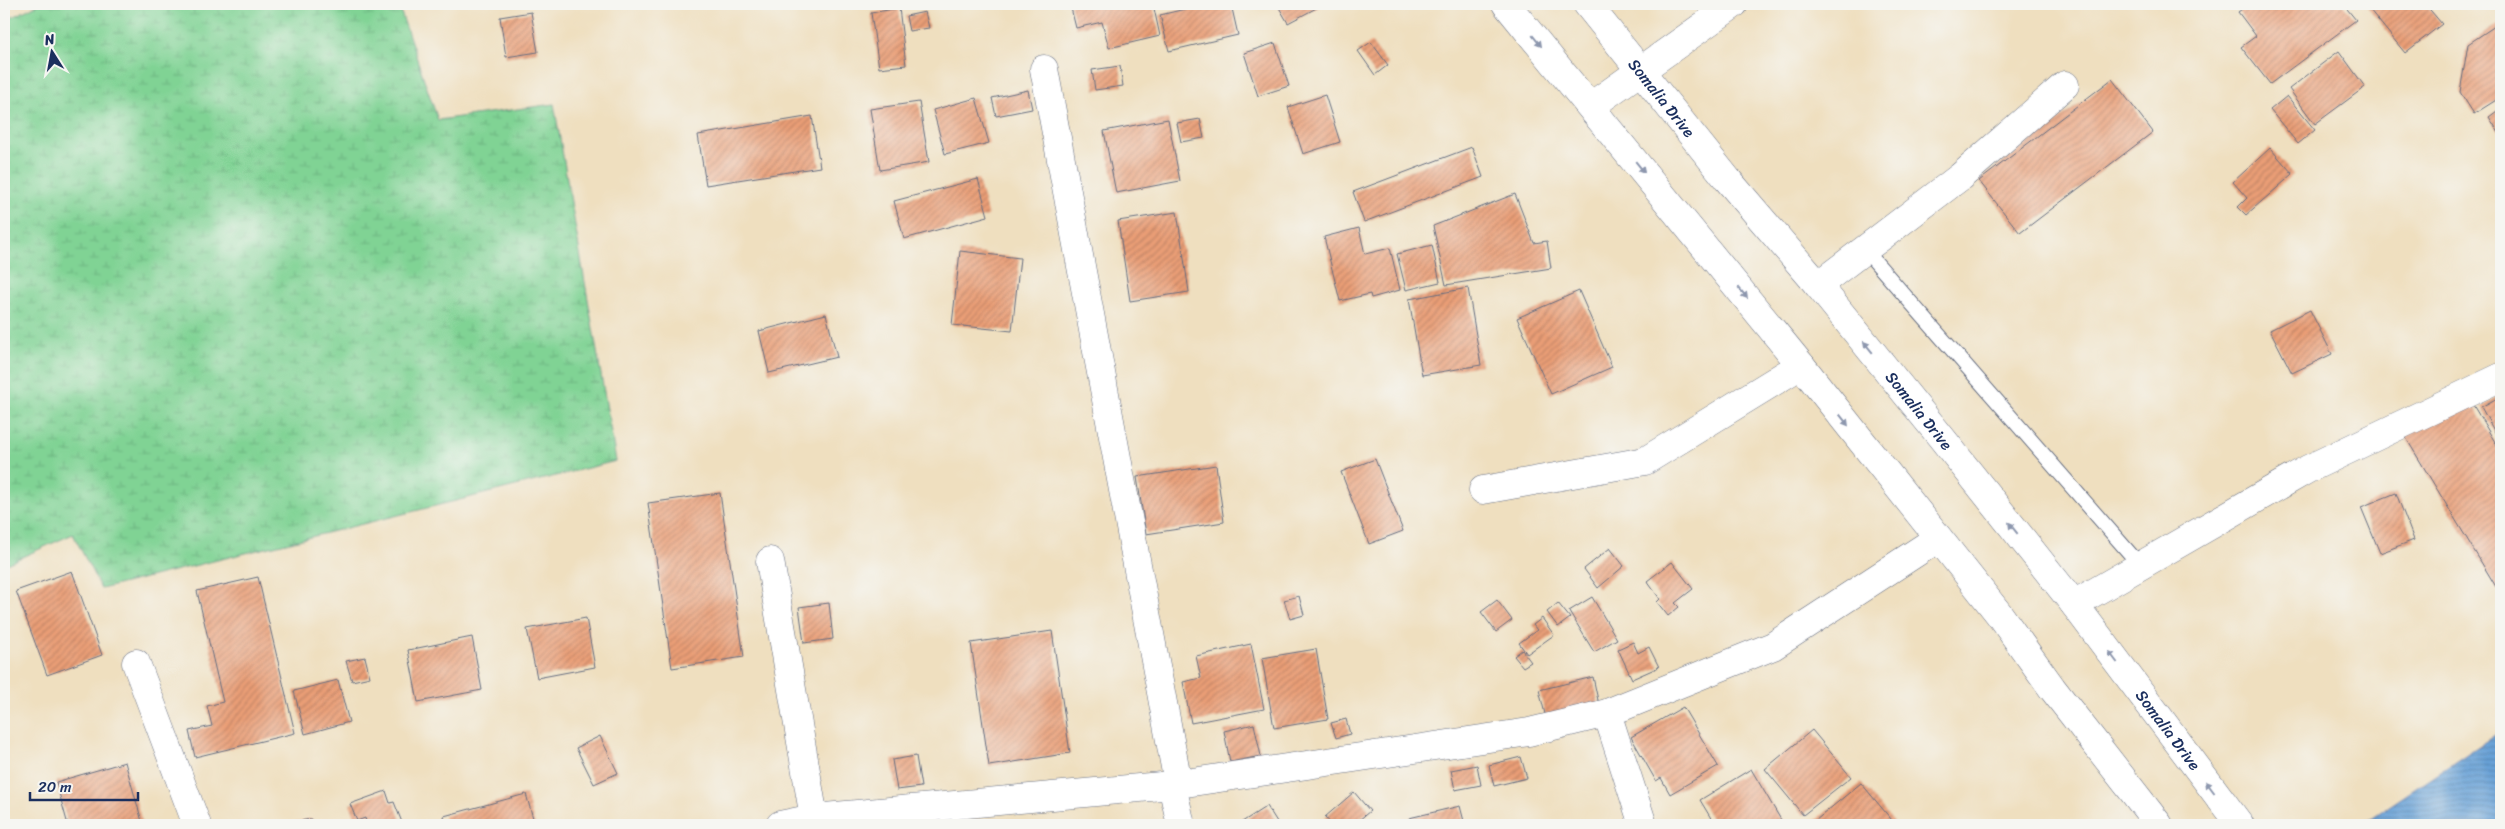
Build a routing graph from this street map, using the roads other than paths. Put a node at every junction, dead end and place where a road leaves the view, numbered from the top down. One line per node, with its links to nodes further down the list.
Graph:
1 (1506, 4): 7 (street, one-way to 7)
2 (1586, 4): 5 (street, Somalia Drive)
3 (1734, 4): 5 (street)
4 (1044, 70): 19 (street)
5 (1640, 71): 7 (street); 9 (street, Somalia Drive)
6 (2065, 85): 8 (street)
7 (1591, 106): 10 (street, one-way to 10)
8 (1865, 250): 9 (street); 15 (lane)
9 (1818, 285): 16 (street, Somalia Drive, one-way to 9)
10 (1801, 365): 12 (street); 13 (street, one-way to 13)
11 (2501, 377): 15 (street)
12 (1483, 490)
13 (1937, 539): 18 (street); 21 (street)
14 (770, 561): 20 (street)
15 (2140, 565): 16 (street)
16 (2074, 604): 26 (street, Somalia Drive, one-way to 16)
17 (136, 663): 22 (street)
18 (1607, 714): 19 (street); 25 (street)
19 (1175, 784): 20 (street); 24 (street)
20 (814, 818): 23 (street)
21 (2155, 824)
22 (197, 825)
23 (780, 825)
24 (1181, 825)
25 (1643, 825)
26 (2240, 825)

